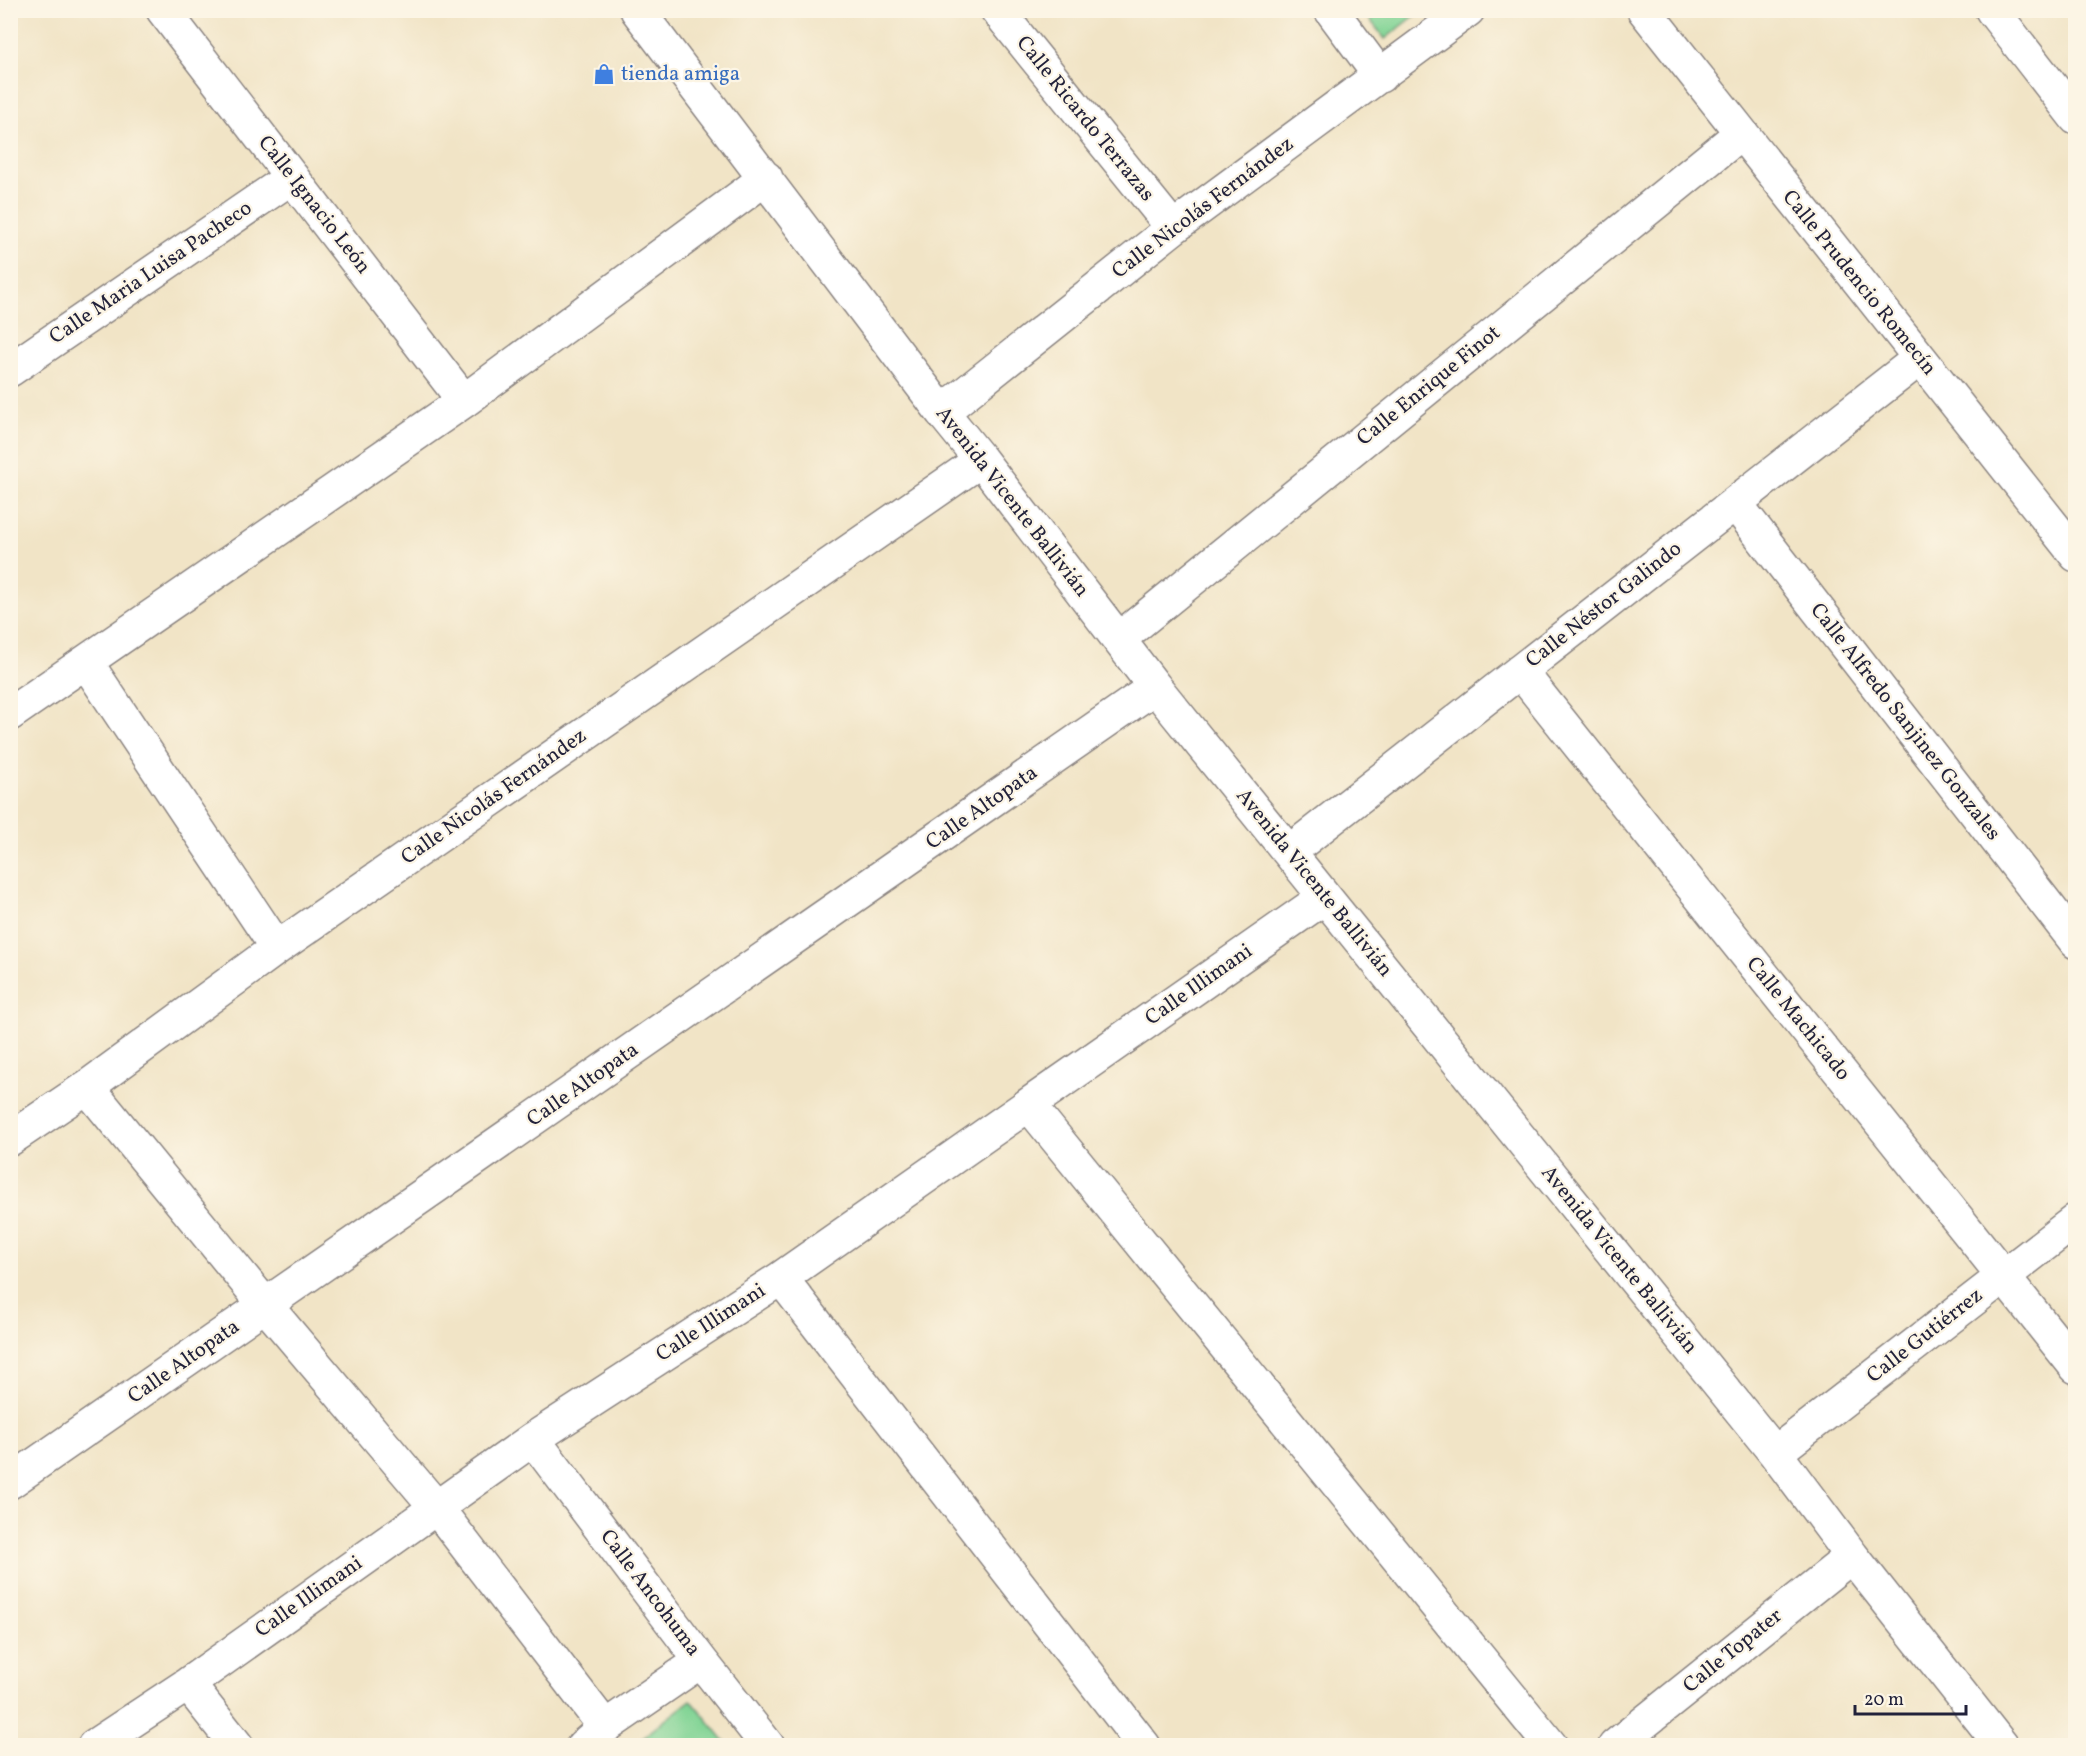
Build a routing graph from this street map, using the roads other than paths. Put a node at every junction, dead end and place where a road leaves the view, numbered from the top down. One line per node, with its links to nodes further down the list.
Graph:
1 (162, 10): 11 (street, Calle Ignacio León)
2 (637, 10): 12 (street, Avenida Vicente Ballivián)
3 (997, 10): 13 (street, Calle Ricardo Terrazas)
4 (1331, 10): 8 (street)
5 (1468, 10): 8 (street, Calle Nicolás Fernández)
6 (1644, 10): 10 (street, Calle Prudencio Romecín)
7 (1992, 10): 9 (street)
8 (1380, 76): 13 (street, Calle Nicolás Fernández)
9 (2076, 118)
10 (1740, 134): 14 (street, Calle Prudencio Romecín); 21 (street, Calle Enrique Finot)
11 (292, 177): 15 (street, Calle Maria Luisa Pacheco); 16 (street, Calle Ignacio León)
12 (766, 178): 16 (street); 17 (street, Avenida Vicente Ballivián)
13 (1173, 228): 17 (street, Calle Nicolás Fernández)
14 (1919, 359): 19 (street, Calle Néstor Galindo); 20 (street, Calle Prudencio Romecín)
15 (10, 370)
16 (464, 401): 22 (street)
17 (942, 412): 18 (street, Avenida Vicente Ballivián)
18 (981, 460): 21 (street, Avenida Vicente Ballivián); 29 (street, Calle Nicolás Fernández)
19 (1735, 503): 23 (street, Calle Néstor Galindo); 28 (street, Calle Alfredo Sanjinez Gonzales)
20 (2076, 555)
21 (1119, 639): 24 (street, Avenida Vicente Ballivián)
22 (86, 663): 25 (street); 29 (street)
23 (1520, 671): 26 (street, Calle Néstor Galindo); 34 (street, Calle Machicado)
24 (1155, 687): 26 (street, Avenida Vicente Ballivián); 36 (street, Calle Altopata)
25 (10, 714)
26 (1289, 852): 27 (street, Avenida Vicente Ballivián)
27 (1325, 897): 31 (street, Calle Illimani); 39 (street, Avenida Vicente Ballivián)
28 (2076, 942)
29 (277, 948): 30 (street, Calle Nicolás Fernández)
30 (87, 1087): 32 (street, Calle Nicolás Fernández); 36 (street)
31 (1029, 1105): 35 (street, Calle Illimani); 50 (street)
32 (10, 1138)
33 (2076, 1220): 34 (street, Calle Gutiérrez)
34 (2004, 1275): 37 (street, Calle Machicado); 39 (street, Calle Gutiérrez)
35 (781, 1278): 38 (street, Calle Illimani); 49 (street)
36 (266, 1306): 40 (street, Calle Altopata); 41 (street)
37 (2076, 1367)
38 (533, 1439): 41 (street, Calle Illimani); 43 (street, Calle Ancohuma)
39 (1775, 1453): 42 (street, Avenida Vicente Ballivián)
40 (10, 1482)
41 (436, 1507): 44 (street, Calle Illimani); 45 (street)
42 (1852, 1556): 51 (street, Calle Topater); 52 (street, Avenida Vicente Ballivián)
43 (701, 1661): 45 (street); 48 (street, Calle Ancohuma)
44 (188, 1683): 46 (street, Calle Illimani); 47 (street)
45 (594, 1736)
46 (94, 1746)
47 (237, 1746)
48 (768, 1746)
49 (1144, 1746)
50 (1551, 1746)
51 (1615, 1746)
52 (2002, 1746)

